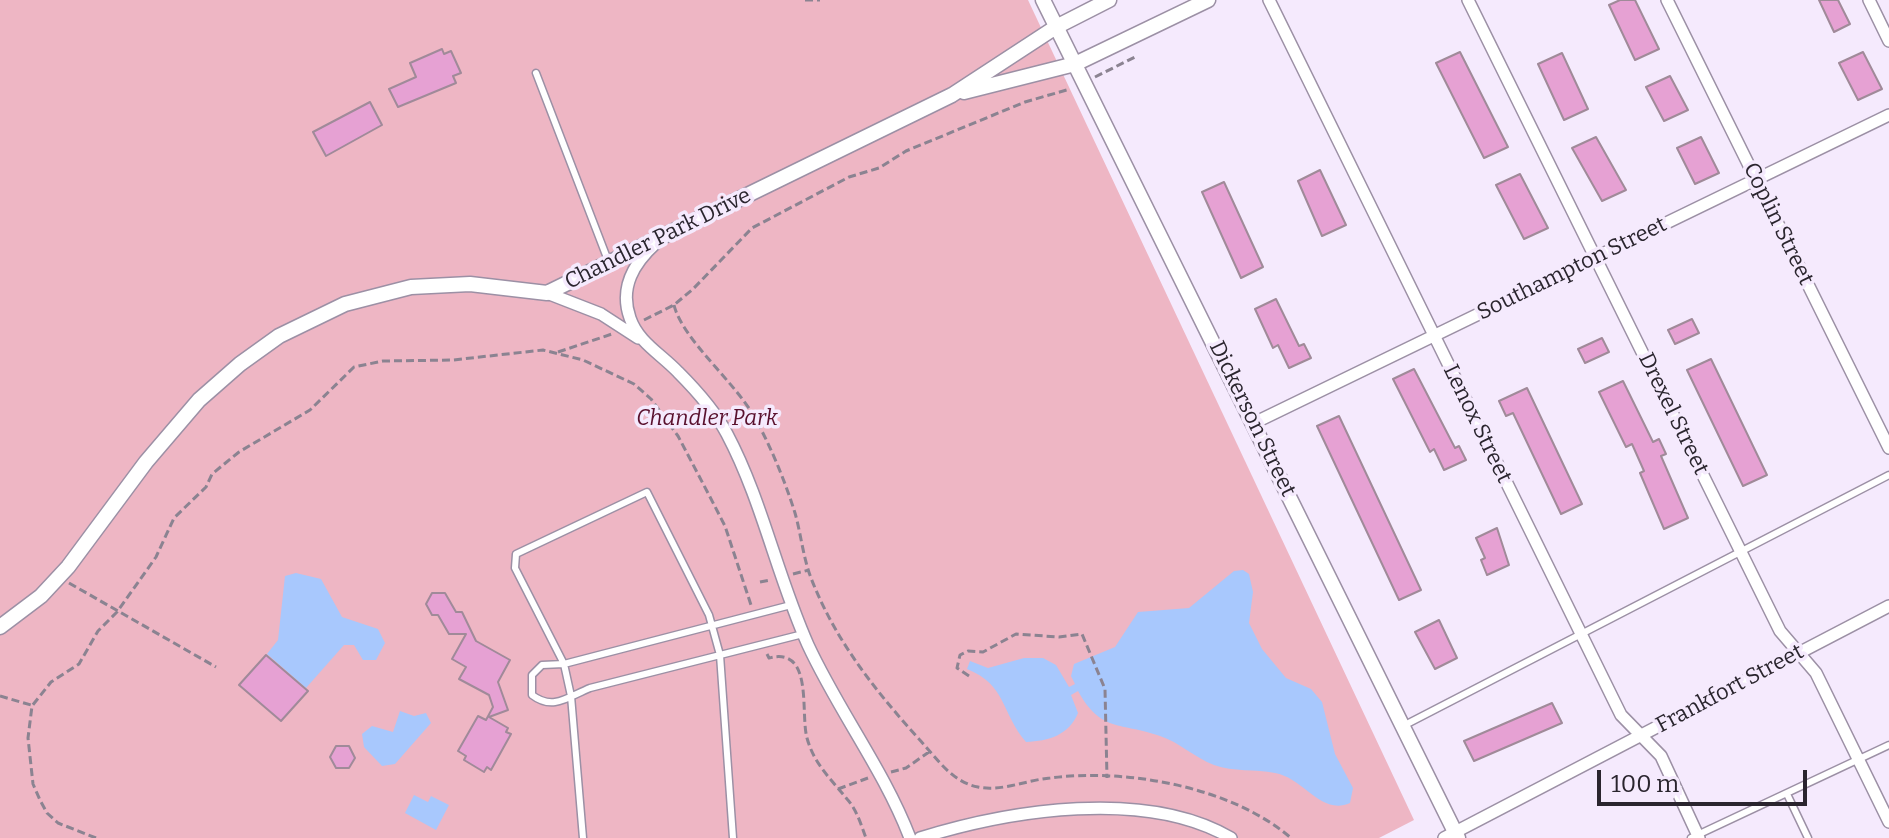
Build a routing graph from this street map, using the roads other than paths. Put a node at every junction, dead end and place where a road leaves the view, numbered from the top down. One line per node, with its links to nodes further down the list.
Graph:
1 (1043, 0): 8 (street, Dickerson Street)
2 (1109, 0): 8 (street, Chandler Park Drive)
3 (1208, 0): 10 (street, Chandler Park Drive)
4 (1269, 0): 20 (street, Lenox Street)
5 (1468, 0): 16 (street, Drexel Street)
6 (1667, 0): 14 (street, Coplin Street)
7 (1869, 0): 9 (street)
8 (1056, 27): 10 (street, Dickerson Street); 12 (street, Chandler Park Drive)
9 (1889, 41)
10 (1075, 64): 12 (street, Chandler Park Drive); 21 (street, Dickerson Street)
11 (536, 73): 17 (lane)
12 (952, 95): 15 (street, Chandler Park Drive)
13 (1889, 115): 14 (street, Southampton Street)
14 (1756, 180): 16 (street, Southampton Street); 22 (street, Coplin Street)
15 (664, 237): 17 (street, Chandler Park Drive); 19 (street)
16 (1595, 258): 20 (street, Southampton Street); 24 (street, Drexel Street)
17 (609, 263): 18 (street, Chandler Park Drive)
18 (547, 293): 19 (street); 28 (street, Chandler Park Drive)
19 (629, 327): 25 (street)
20 (1434, 336): 21 (street, Southampton Street); 30 (street, Lenox Street)
21 (1254, 423): 35 (street, Dickerson Street)
22 (1889, 448)
23 (1889, 475): 24 (lane)
24 (1741, 552): 30 (lane); 31 (street, Drexel Street)
25 (791, 605): 27 (lane); 29 (street)
26 (1889, 606): 31 (street, Frankfort Street)
27 (713, 626): 32 (lane); 33 (lane); 33 (lane)
28 (0, 627)
29 (803, 634): 32 (lane); 45 (street)
30 (1581, 635): 35 (lane); 36 (street, Lenox Street)
31 (1799, 652): 36 (street, Frankfort Street); 38 (street, Drexel Street)
32 (720, 655): 34 (lane); 44 (lane)
33 (564, 664): 34 (lane); 34 (lane)
34 (571, 696): 43 (lane)
35 (1403, 726): 41 (street, Dickerson Street)
36 (1640, 736): 41 (street, Frankfort Street); 42 (street, Lenox Street)
37 (1889, 745): 38 (lane)
38 (1859, 760): 39 (lane); 40 (street, Drexel Street)
39 (1787, 794): 42 (lane); 48 (lane)
40 (1889, 822)
41 (1452, 836)
42 (1696, 837)
43 (583, 838)
44 (733, 838)
45 (910, 838)
46 (920, 838): 47 (street)
47 (1231, 838)
48 (1808, 838)

